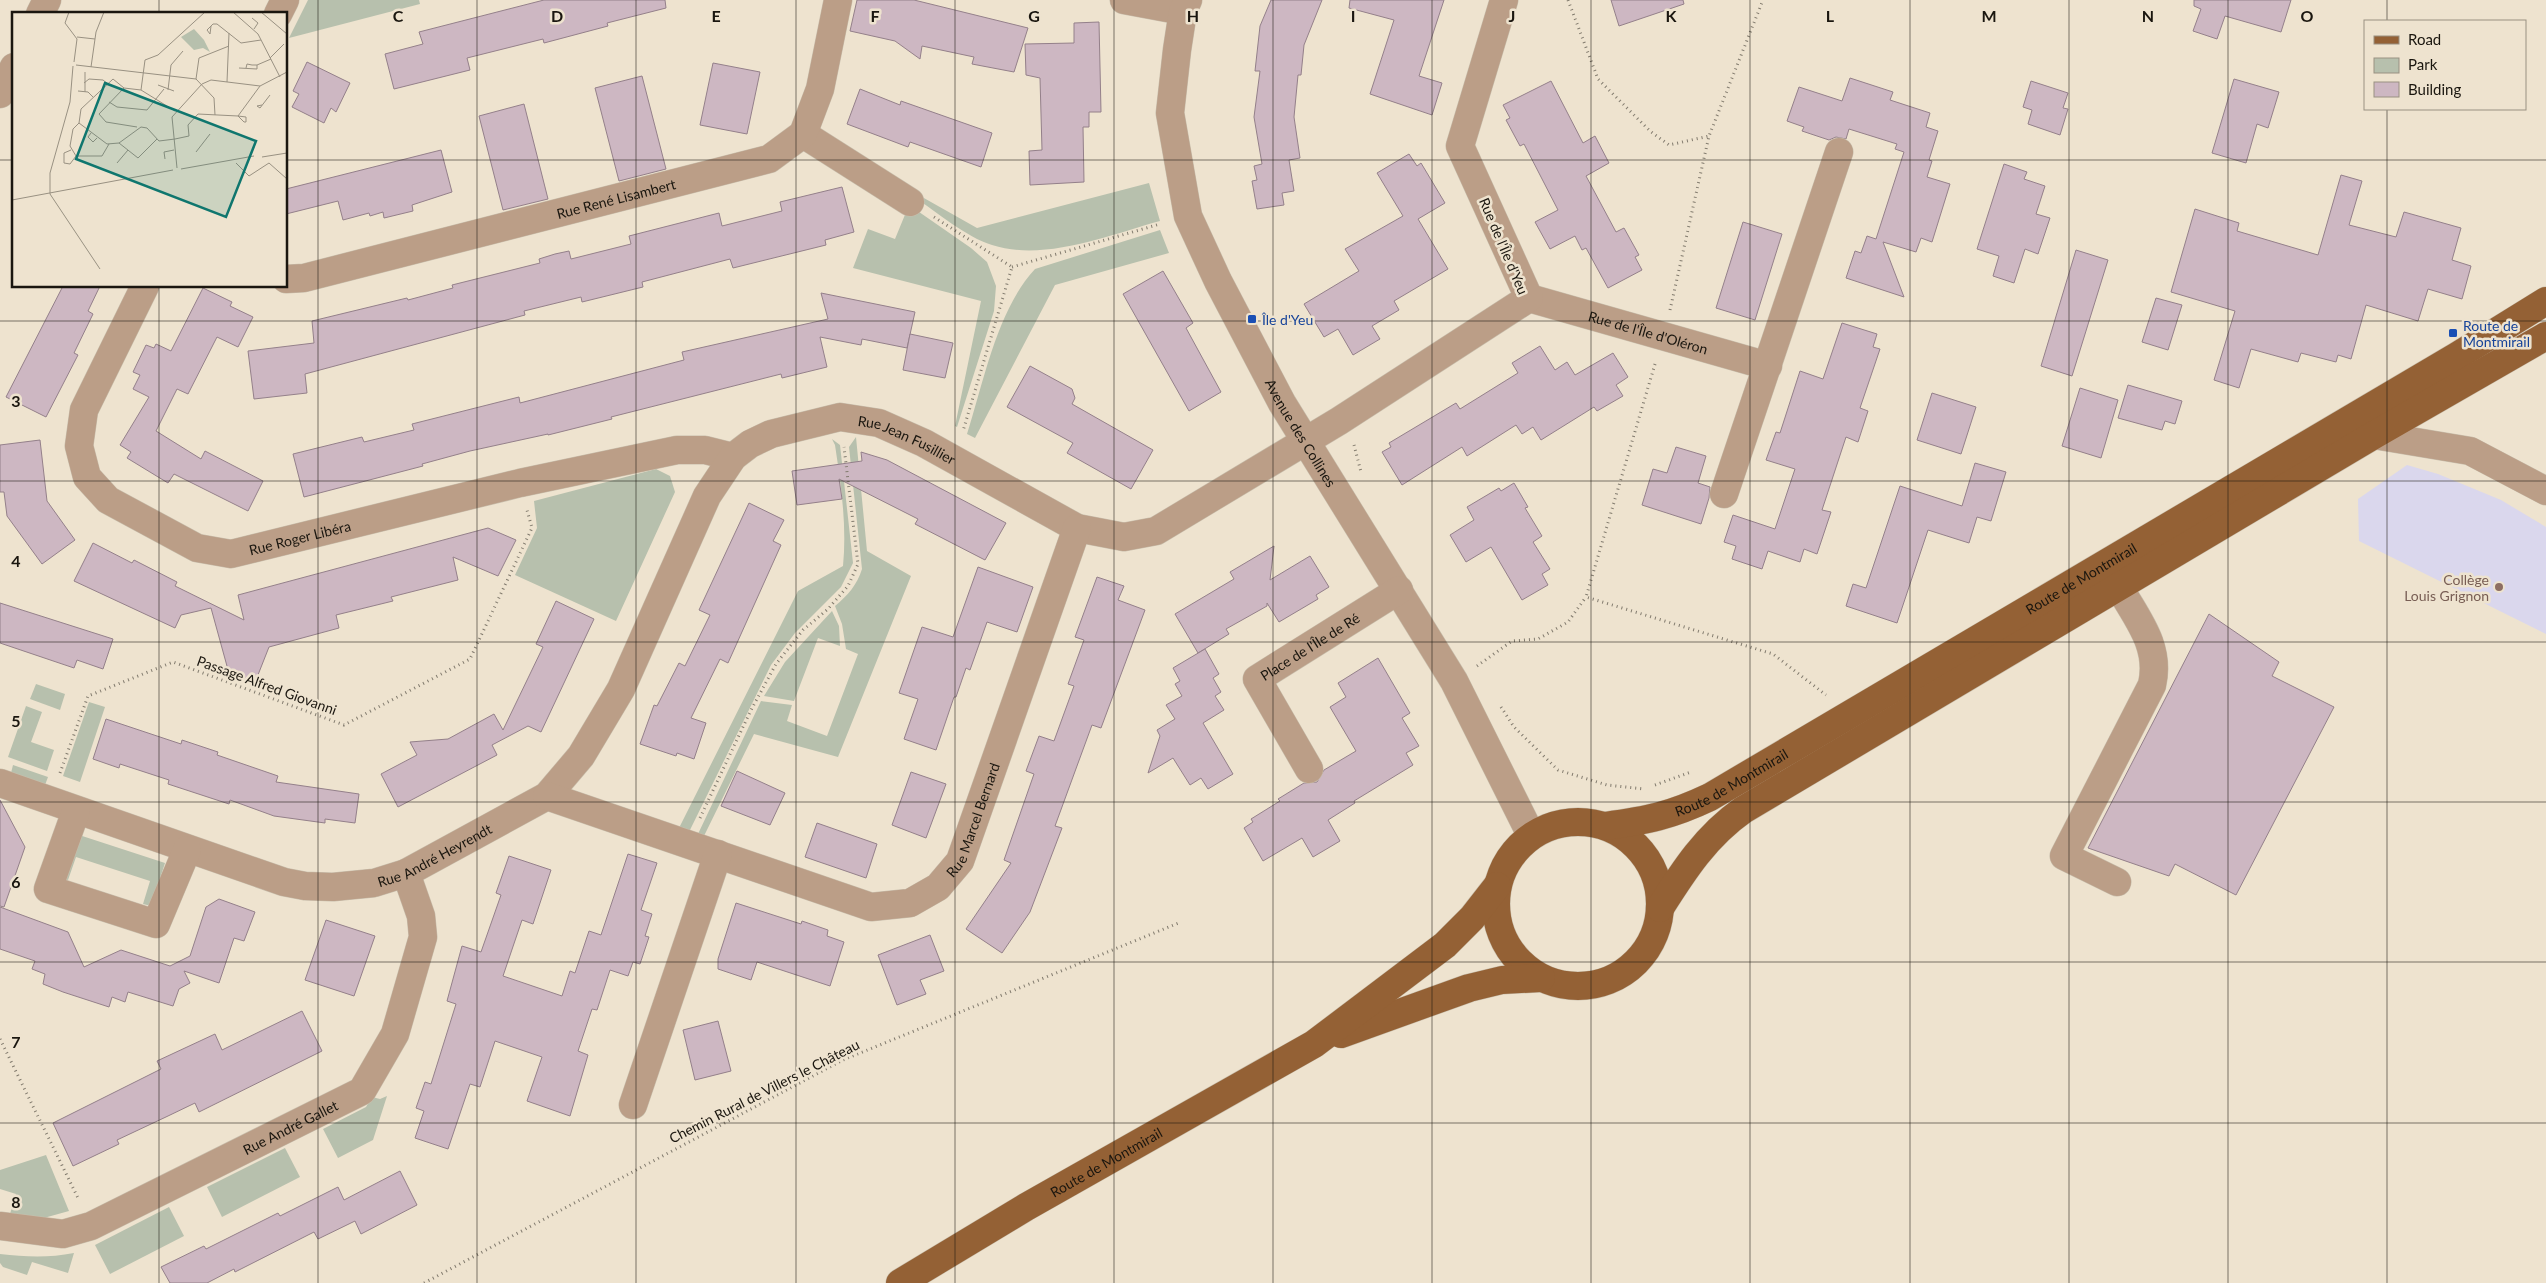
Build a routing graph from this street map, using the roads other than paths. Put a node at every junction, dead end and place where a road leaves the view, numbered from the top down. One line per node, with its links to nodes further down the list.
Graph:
1 (47, 0): 7 (street)
2 (285, 0): 8 (street)
3 (838, 0): 11 (street)
4 (1124, 0): 6 (street)
5 (1504, 0): 16 (street, Rue de l'Île d'Yeu)
6 (1185, 6): 21 (street, Avenue des Collines)
7 (41, 12)
8 (279, 12)
9 (12, 71): 10 (street)
10 (0, 94)
11 (803, 134): 13 (street); 14 (street, Rue René Lisambert)
12 (1840, 152): 19 (street)
13 (910, 202)
14 (288, 278)
15 (144, 288): 22 (street, Rue Roger Libéra)
16 (1529, 298): 19 (street, Rue de l'Île d'Oléron); 21 (street, Rue de l'Île d'Yeu)
17 (2546, 302): 33 (main road, Route de Montmirail)
18 (2546, 336): 20 (main road, Route de Montmirail)
19 (1768, 366): 24 (street)
20 (2374, 435): 23 (street); 26 (main road, Route de Montmirail)
21 (1304, 442): 25 (street, Rue Jean Fusillier); 27 (street, Avenue des Collines)
22 (733, 457): 25 (street, Rue Jean Fusillier); 28 (street, Rue Jean Fusillier)
23 (2546, 491)
24 (1724, 494)
25 (1077, 528): 36 (street, Rue Marcel Bernard)
26 (2119, 587): 38 (street); 40 (main road, Route de Montmirail)
27 (1399, 590): 29 (street, Place de l'Île de Ré); 34 (street, Avenue des Collines)
28 (621, 688): 31 (street, Rue André Heyrendt)
29 (1309, 769)
30 (0, 783): 32 (street, Rue André Heyrendt)
31 (547, 796): 36 (street, Rue Marcel Bernard); 37 (street, Rue André Heyrendt)
32 (76, 811): 35 (street, Rue André Heyrendt); 35 (street)
33 (1605, 826): 34 (main road); 40 (main road)
34 (1531, 835): 39 (main road)
35 (187, 850): 37 (street, Rue André Heyrendt)
36 (718, 854): 43 (street)
37 (406, 873): 44 (street, Rue André Gallet)
38 (2118, 882)
39 (1497, 886): 41 (main road); 42 (main road, Route de Montmirail)
40 (1660, 908): 41 (main road)
41 (1541, 978): 42 (main road, Route de Montmirail)
42 (1314, 1044): 45 (main road, Route de Montmirail)
43 (633, 1105)
44 (0, 1226)
45 (900, 1283)

